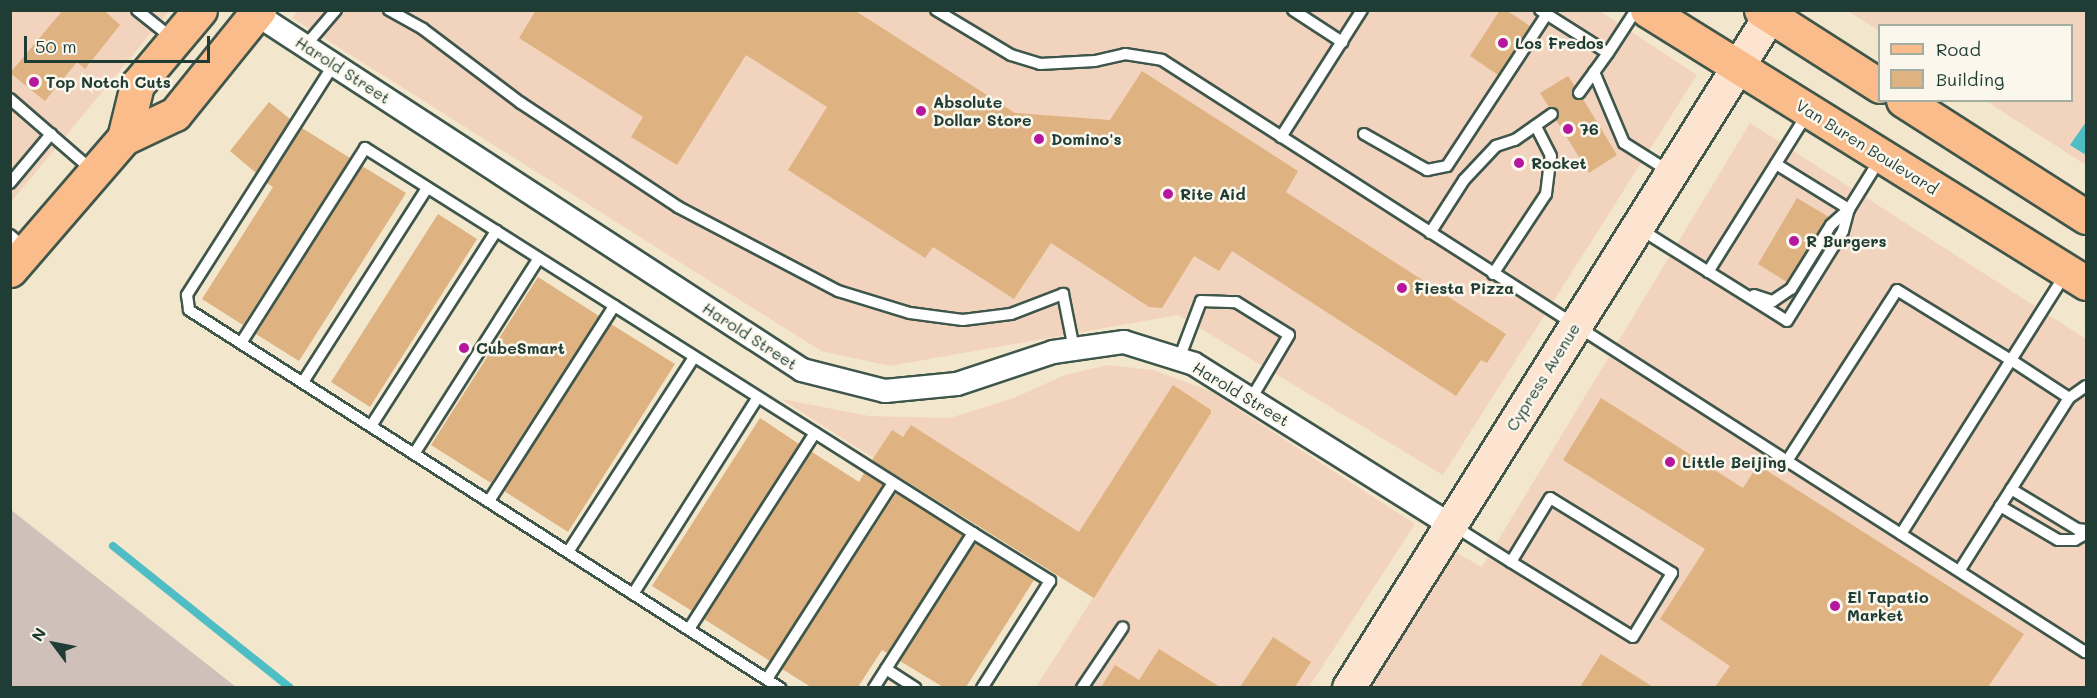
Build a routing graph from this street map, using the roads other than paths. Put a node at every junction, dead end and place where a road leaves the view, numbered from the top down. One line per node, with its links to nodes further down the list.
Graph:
1 (137, 10): 13 (lane)
2 (200, 10): 13 (main road)
3 (336, 10): 15 (lane)
4 (390, 10): 51 (lane)
5 (936, 10): 29 (lane)
6 (1293, 10): 14 (lane)
7 (1362, 10): 14 (lane)
8 (1636, 10): 16 (lane)
9 (1647, 10): 18 (main road, Van Buren Boulevard)
10 (255, 12): 15 (street, Harold Street); 30 (main road)
11 (1543, 12): 16 (lane); 28 (lane)
12 (1768, 12): 18 (street, Cypress Avenue); 20 (main road)
13 (175, 40): 30 (main road)
14 (1342, 42): 29 (lane)
15 (306, 45): 17 (street, Harold Street)
16 (1608, 53): 19 (lane)
17 (334, 64): 50 (lane); 51 (street, Harold Street)
18 (1737, 68): 24 (main road, Van Buren Boulevard); 34 (street, Cypress Avenue)
19 (1594, 72): 21 (lane); 34 (lane)
20 (1878, 85)
21 (1579, 93)
22 (10, 99): 27 (lane)
23 (1906, 102): 38 (main road)
24 (1808, 111): 31 (main road, Van Buren Boulevard); 32 (lane)
25 (1552, 114): 26 (lane)
26 (1536, 126): 41 (lane); 45 (lane)
27 (51, 134): 33 (lane); 35 (lane)
28 (1364, 134)
29 (1281, 137): 41 (lane)
30 (124, 138): 33 (main road)
31 (1882, 157): 37 (lane); 46 (main road, Van Buren Boulevard)
32 (1776, 164): 37 (lane); 44 (lane)
33 (95, 172): 42 (main road)
34 (1671, 172): 39 (street, Cypress Avenue)
35 (10, 183)
36 (427, 188): 40 (lane); 50 (lane); 55 (lane)
37 (1849, 209): 47 (lane); 47 (lane)
38 (2086, 217)
39 (1637, 228): 44 (lane); 49 (street, Cypress Avenue)
40 (496, 231): 43 (lane); 60 (lane)
41 (1430, 233): 45 (lane)
42 (16, 252)
43 (539, 258): 48 (lane); 62 (lane)
44 (1708, 272): 47 (lane)
45 (1494, 274): 49 (lane)
46 (2077, 277): 54 (lane)
47 (1736, 289)
48 (614, 306): 52 (lane); 66 (lane)
49 (1575, 326): 63 (lane); 68 (street, Cypress Avenue)
50 (241, 343): 55 (lane)
51 (1074, 349): 53 (street, Harold Street)
52 (694, 357): 57 (lane); 72 (lane)
53 (1179, 359): 59 (street, Harold Street); 59 (lane)
54 (2011, 360): 58 (lane); 63 (lane); 71 (lane)
55 (303, 382): 60 (lane)
56 (2086, 386): 58 (lane)
57 (758, 398): 61 (lane); 75 (lane)
58 (2069, 398): 65 (lane)
59 (1251, 399): 68 (street, Harold Street)
60 (371, 426): 62 (lane)
61 (815, 433): 64 (lane); 77 (lane)
62 (414, 454): 66 (lane)
63 (1787, 461): 71 (lane)
64 (893, 483): 70 (lane); 80 (lane)
65 (2011, 489): 67 (lane); 69 (lane)
66 (489, 501): 72 (lane)
67 (2000, 506): 69 (lane); 74 (lane)
68 (1451, 525): 73 (lane); 86 (street, Cypress Avenue)
69 (2086, 532)
70 (974, 533): 79 (lane); 84 (lane)
71 (1901, 534): 74 (lane)
72 (568, 552): 75 (lane)
73 (1511, 562): 73 (lane)
74 (1959, 570): 78 (lane)
75 (633, 594): 77 (lane)
76 (1123, 627): 85 (lane)
77 (689, 630): 80 (lane)
78 (2086, 650)
79 (886, 669): 82 (lane); 83 (lane)
80 (767, 680): 81 (lane)
81 (780, 687)
82 (874, 687)
83 (915, 687)
84 (982, 687)
85 (1082, 687)
86 (1349, 687)

